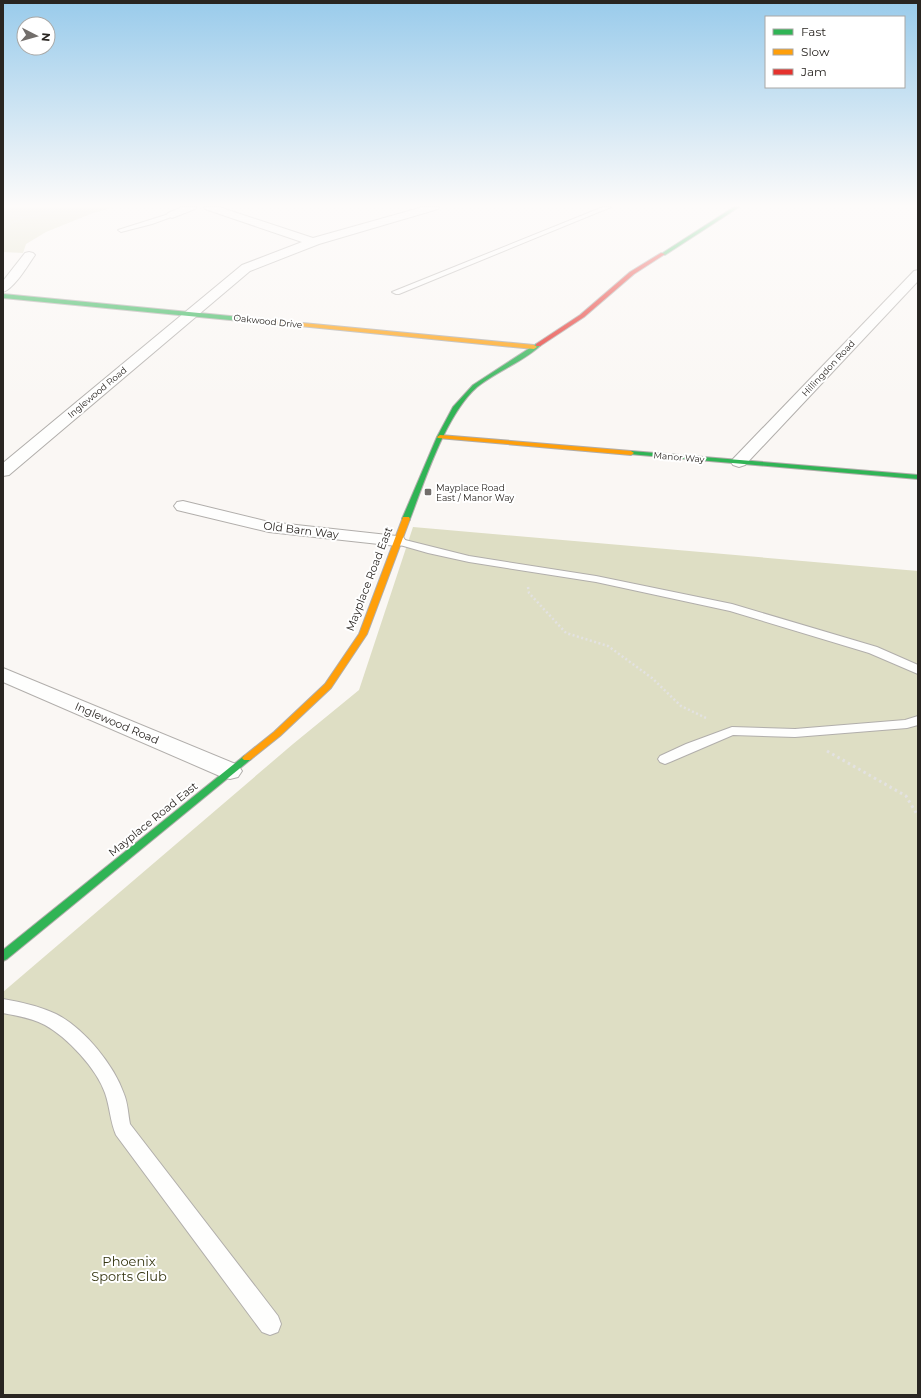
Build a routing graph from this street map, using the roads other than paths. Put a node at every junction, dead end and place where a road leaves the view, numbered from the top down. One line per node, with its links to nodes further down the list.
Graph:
1 (17, 272): 6 (street)
2 (241, 272): 9 (street, Inglewood Road)
3 (445, 272): 7 (lane)
4 (633, 272): 10 (street, Mayplace Road East)
5 (918, 274): 12 (street, Hillingdon Road)
6 (3, 288)
7 (396, 292)
8 (3, 296): 9 (street, Oakwood Drive)
9 (191, 314): 10 (street, Oakwood Drive); 13 (street, Inglewood Road)
10 (534, 347): 11 (street, Mayplace Road East)
11 (440, 436): 12 (street, Manor Way); 16 (street, Mayplace Road East)
12 (739, 462): 14 (street, Manor Way)
13 (3, 471)
14 (918, 477)
15 (183, 506): 16 (street, Old Barn Way)
16 (397, 541): 17 (lane); 21 (street, Mayplace Road East)
17 (918, 670)
18 (3, 674): 21 (street, Inglewood Road)
19 (918, 720): 20 (lane)
20 (666, 759)
21 (230, 771): 22 (street, Mayplace Road East)
22 (7, 948)
23 (3, 1006): 24 (lane)
24 (270, 1324)

